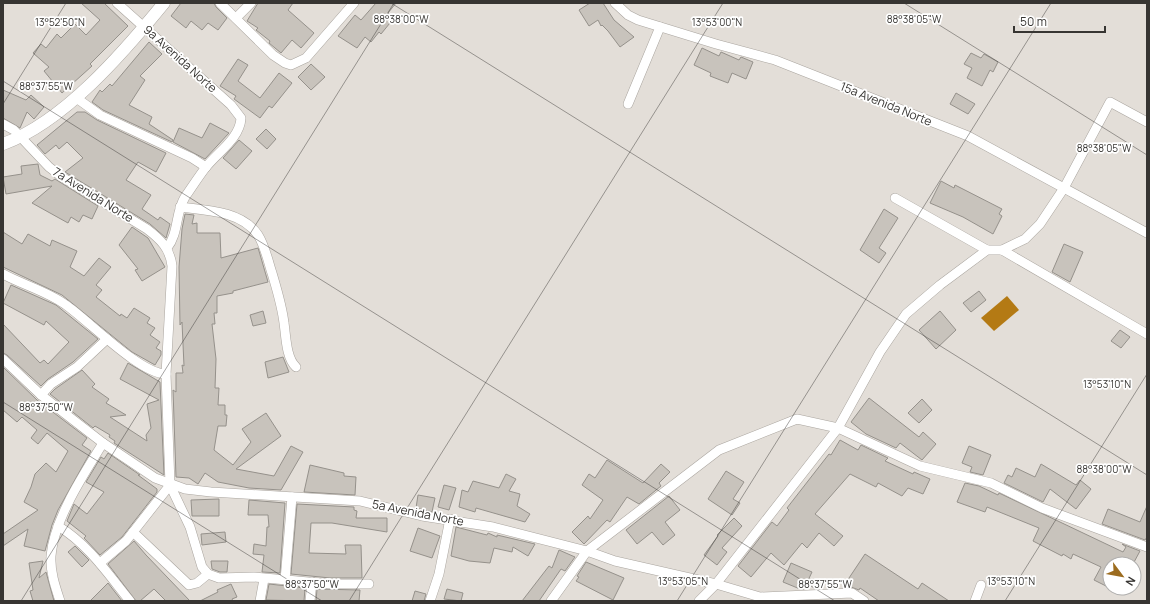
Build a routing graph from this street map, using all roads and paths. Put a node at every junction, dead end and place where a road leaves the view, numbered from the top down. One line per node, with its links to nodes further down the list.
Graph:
1 (117, 3): 8 (street, 9a Avenida Norte)
2 (164, 3): 8 (street)
3 (220, 3): 7 (street)
4 (251, 3): 7 (street)
5 (354, 3): 7 (street)
6 (615, 3): 9 (street, 15a Avenida Norte)
7 (236, 18)
8 (145, 27): 10 (street); 16 (street, 9a Avenida Norte)
9 (660, 27): 11 (street); 17 (street, 15a Avenida Norte)
10 (75, 97): 14 (street); 16 (street)
11 (628, 104)
12 (1147, 122): 17 (street)
13 (3, 124): 14 (street, 7a Avenida Norte)
14 (21, 136): 15 (street); 21 (street, 7a Avenida Norte)
15 (3, 144)
16 (206, 167): 19 (street)
17 (1064, 188): 20 (street, 15a Avenida Norte); 23 (street)
18 (895, 198): 22 (street)
19 (180, 207): 21 (street); 28 (street)
20 (1147, 233)
21 (167, 248): 29 (street)
22 (987, 250): 23 (street); 31 (street)
23 (1002, 250): 25 (street)
24 (3, 274): 26 (street)
25 (1147, 334)
26 (107, 339): 29 (street); 30 (street)
27 (3, 359): 30 (street, 5a Avenida Norte)
28 (296, 367)
29 (166, 374): 33 (street)
30 (41, 395): 32 (street, 5a Avenida Norte)
31 (838, 428): 38 (street); 39 (street); 46 (street)
32 (103, 443): 33 (street, 5a Avenida Norte); 36 (street)
33 (170, 484): 34 (street, 5a Avenida Norte); 37 (street); 41 (street)
34 (292, 497): 35 (street, 5a Avenida Norte); 43 (street)
35 (450, 519): 39 (street, 5a Avenida Norte); 53 (street)
36 (58, 526): 40 (street); 49 (street)
37 (133, 532): 40 (street); 41 (street)
38 (1147, 547)
39 (588, 551): 46 (street, 5a Avenida Norte); 54 (street)
40 (100, 564): 50 (street)
41 (208, 574): 42 (street)
42 (264, 579): 43 (street); 51 (street)
43 (285, 580): 44 (street)
44 (312, 582): 45 (street); 52 (street)
45 (369, 584)
46 (716, 584): 48 (street, 5a Avenida Norte); 55 (street)
47 (981, 585): 57 (street)
48 (760, 599): 56 (street, 5a Avenida Norte)
49 (60, 601)
50 (130, 601)
51 (260, 601)
52 (310, 601)
53 (430, 601)
54 (551, 601)
55 (699, 601)
56 (864, 601)
57 (975, 601)

